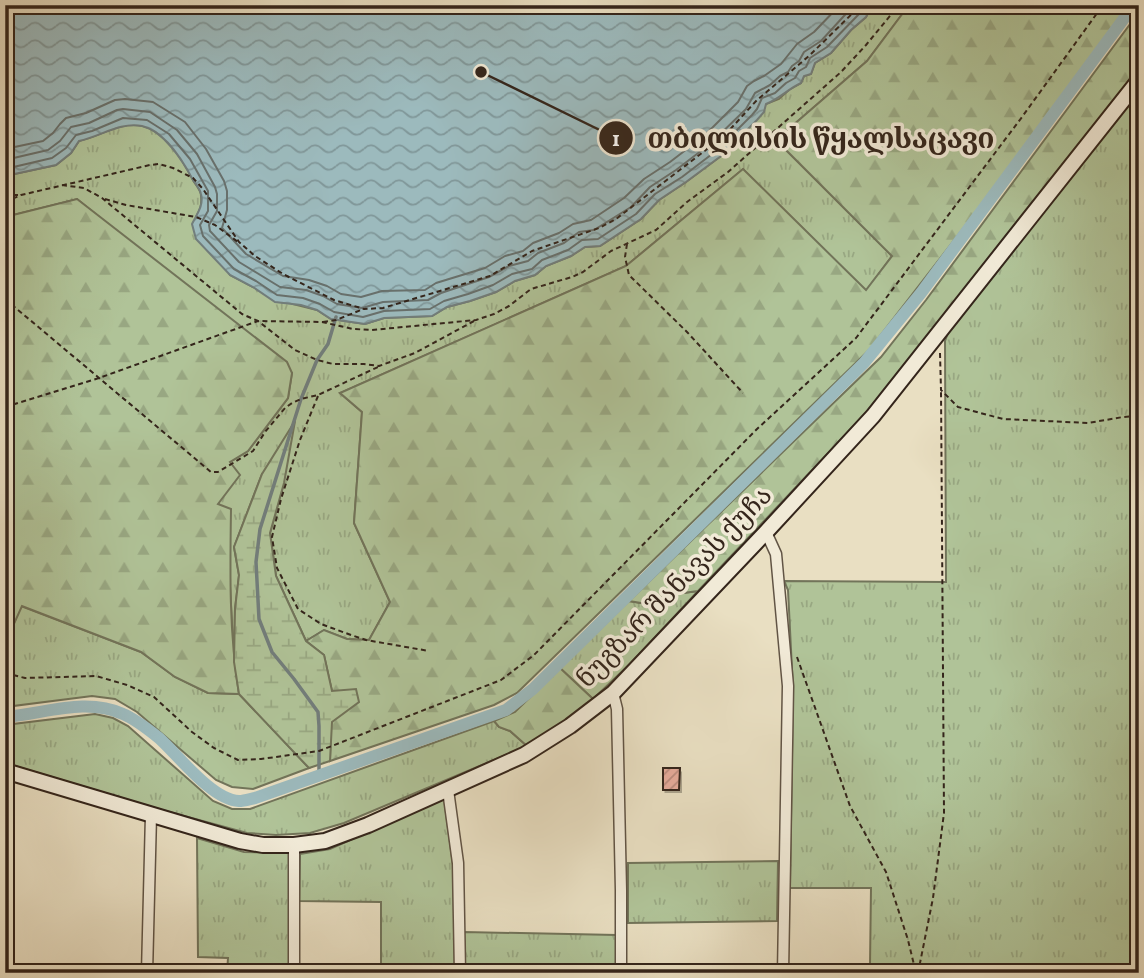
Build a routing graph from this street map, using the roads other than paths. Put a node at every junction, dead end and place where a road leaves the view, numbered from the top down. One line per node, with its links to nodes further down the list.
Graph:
1 (1139, 80): 2 (main road, ნუგზარ შანავას ქუჩა)
2 (766, 532): 3 (main road, ნუგზარ შანავას ქუჩა); 12 (street)
3 (613, 694): 5 (main road, ნუგზარ შანავას ქუჩა); 11 (street)
4 (5, 771): 6 (main road, ნუგზარ შანავას ქუჩა)
5 (448, 790): 7 (main road, ნუგზარ შანავას ქუჩა); 10 (street)
6 (151, 815): 7 (main road, ნუგზარ შანავას ქუჩა); 8 (street)
7 (294, 845): 9 (street)
8 (147, 973)
9 (294, 973)
10 (460, 973)
11 (621, 973)
12 (783, 973)

